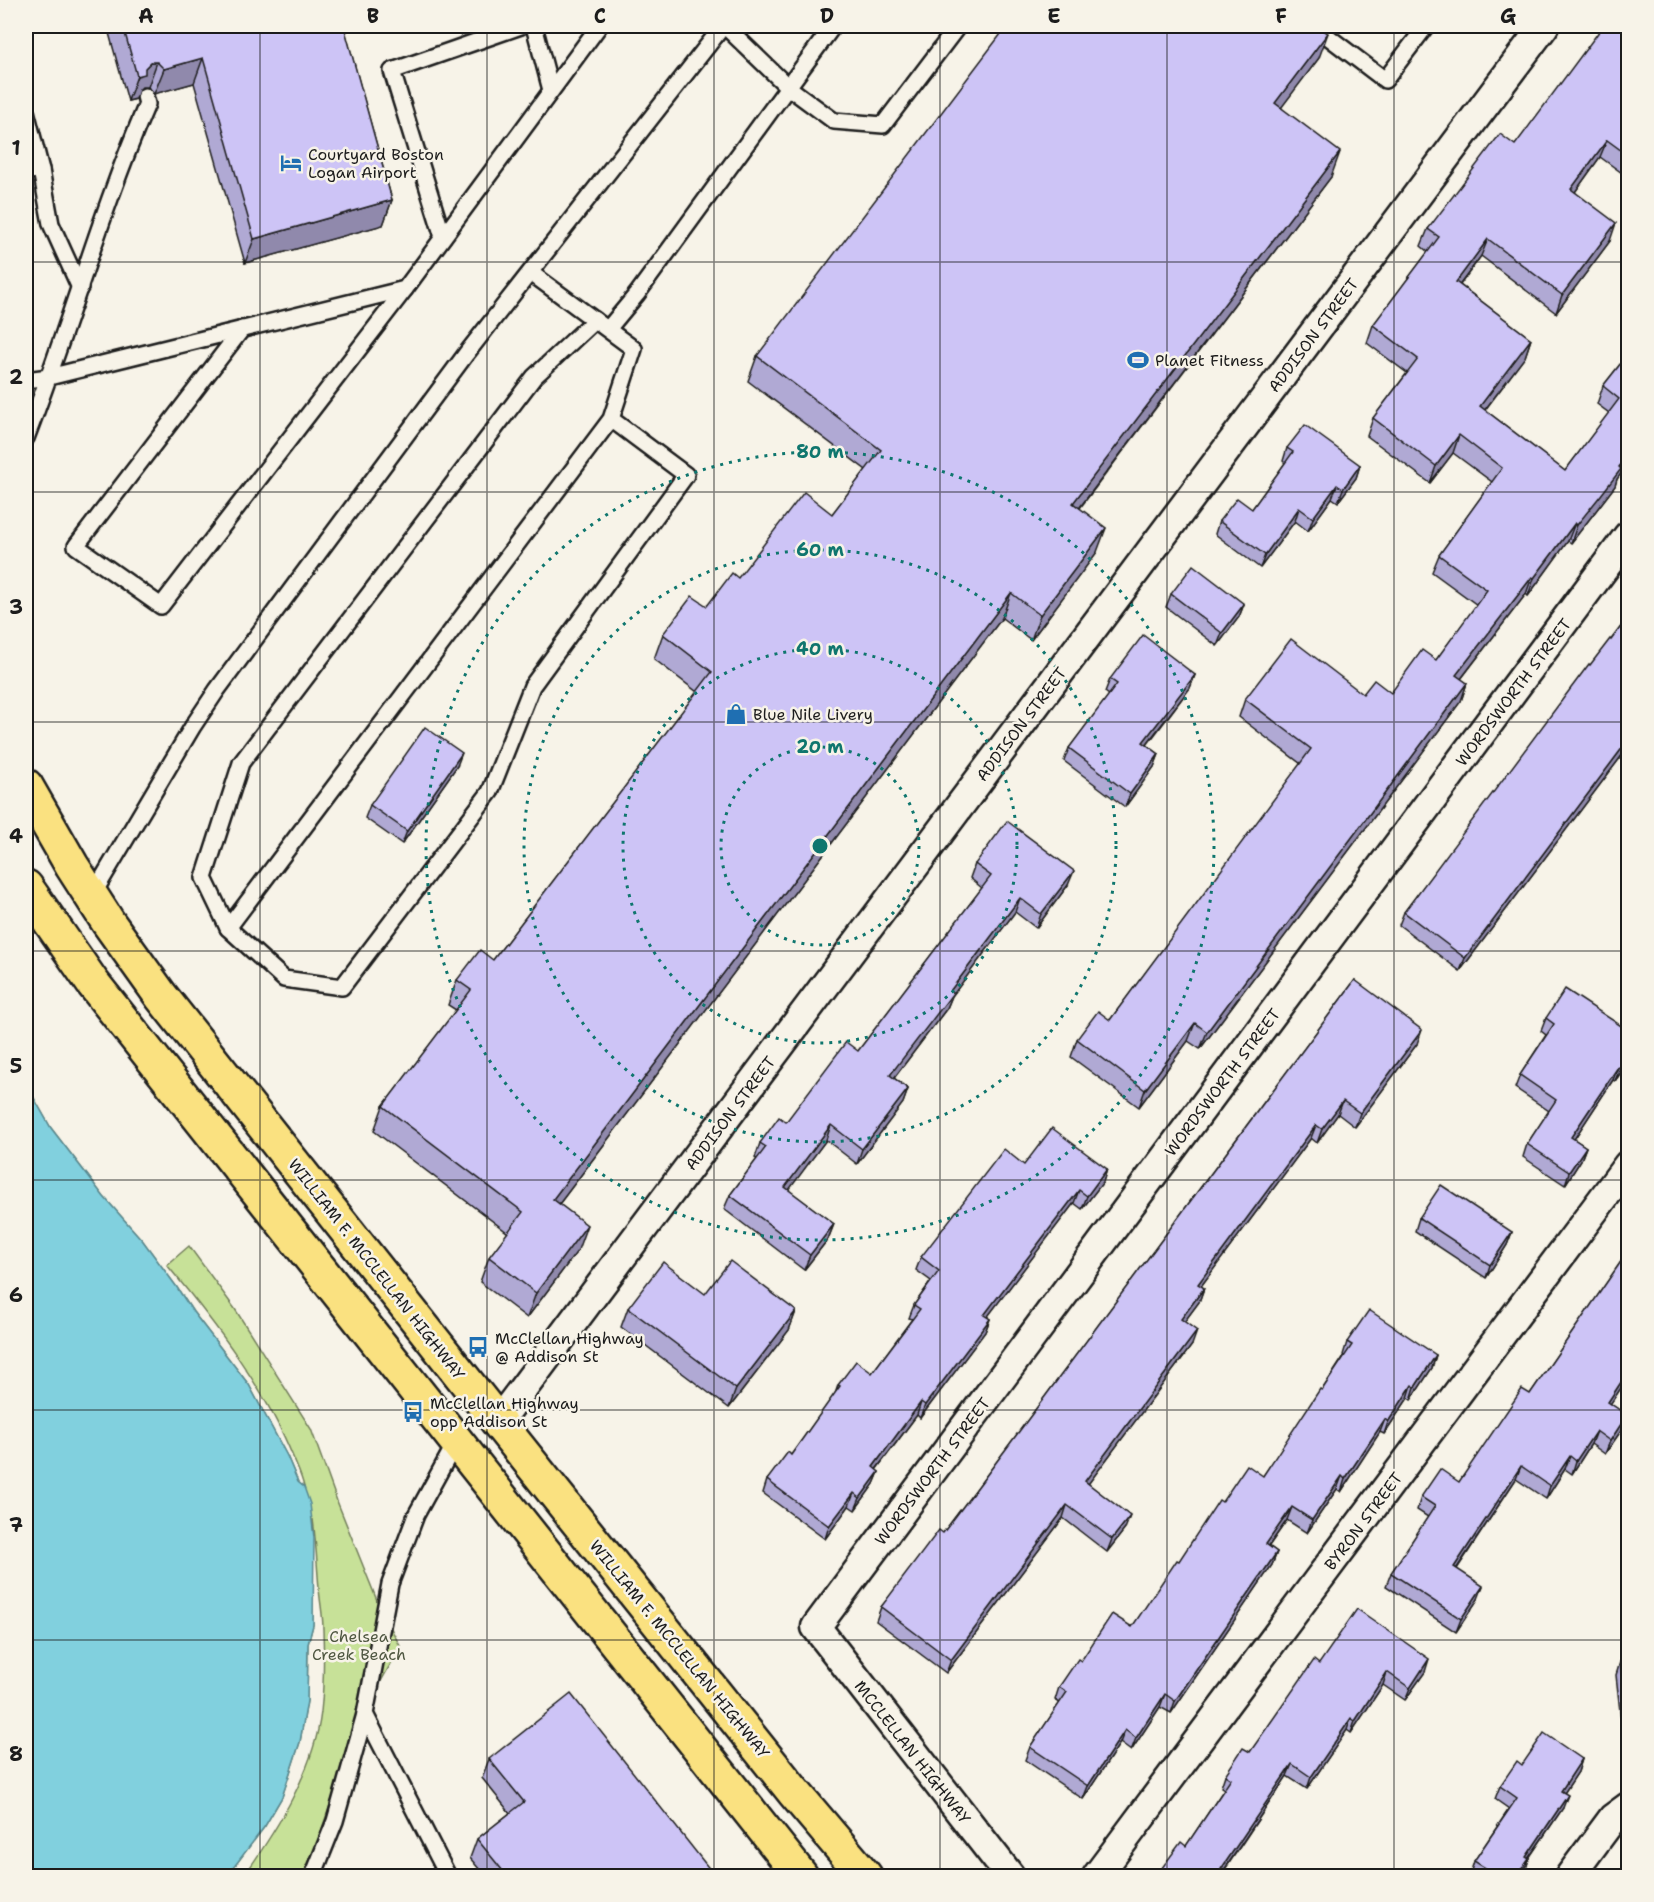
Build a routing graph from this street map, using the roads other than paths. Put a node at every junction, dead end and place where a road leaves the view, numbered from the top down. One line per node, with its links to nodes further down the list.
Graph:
1 (521, 26): 15 (lane)
2 (534, 26): 11 (lane)
3 (599, 26): 11 (lane)
4 (724, 26): 10 (lane); 16 (lane)
5 (833, 26): 10 (lane)
6 (958, 26): 10 (lane)
7 (1314, 26): 8 (lane)
8 (1426, 26)
9 (1544, 26): 31 (street, ADDISON STREET)
10 (788, 87): 19 (lane)
11 (551, 90): 15 (lane)
12 (145, 96): 17 (lane)
13 (26, 111): 14 (lane)
14 (33, 170): 17 (lane)
15 (443, 237): 18 (lane)
16 (531, 273): 19 (lane); 28 (lane)
17 (80, 288): 21 (lane)
18 (405, 289): 20 (lane); 20 (lane)
19 (602, 324): 23 (lane); 29 (lane)
20 (242, 329): 21 (lane)
21 (49, 377): 22 (lane); 24 (lane)
22 (26, 380)
23 (610, 419): 29 (lane); 29 (lane)
24 (26, 438)
25 (1629, 536): 33 (street, WORDSWORTH STREET)
26 (26, 786): 28 (highway, WILLIAM F. MCCLELLAN HIGHWAY)
27 (26, 887): 32 (highway)
28 (92, 896): 31 (highway, WILLIAM F. MCCLELLAN HIGHWAY)
29 (228, 928)
30 (1629, 1165): 41 (street, BYRON STREET)
31 (498, 1422): 39 (highway, WILLIAM F. MCCLELLAN HIGHWAY)
32 (456, 1442): 34 (lane); 38 (highway)
33 (816, 1627): 40 (street, MCCLELLAN HIGHWAY)
34 (365, 1714): 36 (lane); 37 (lane)
35 (1629, 1807): 42 (street)
36 (314, 1876)
37 (448, 1876)
38 (801, 1876)
39 (865, 1876)
40 (1010, 1876)
41 (1096, 1876)
42 (1570, 1876)

